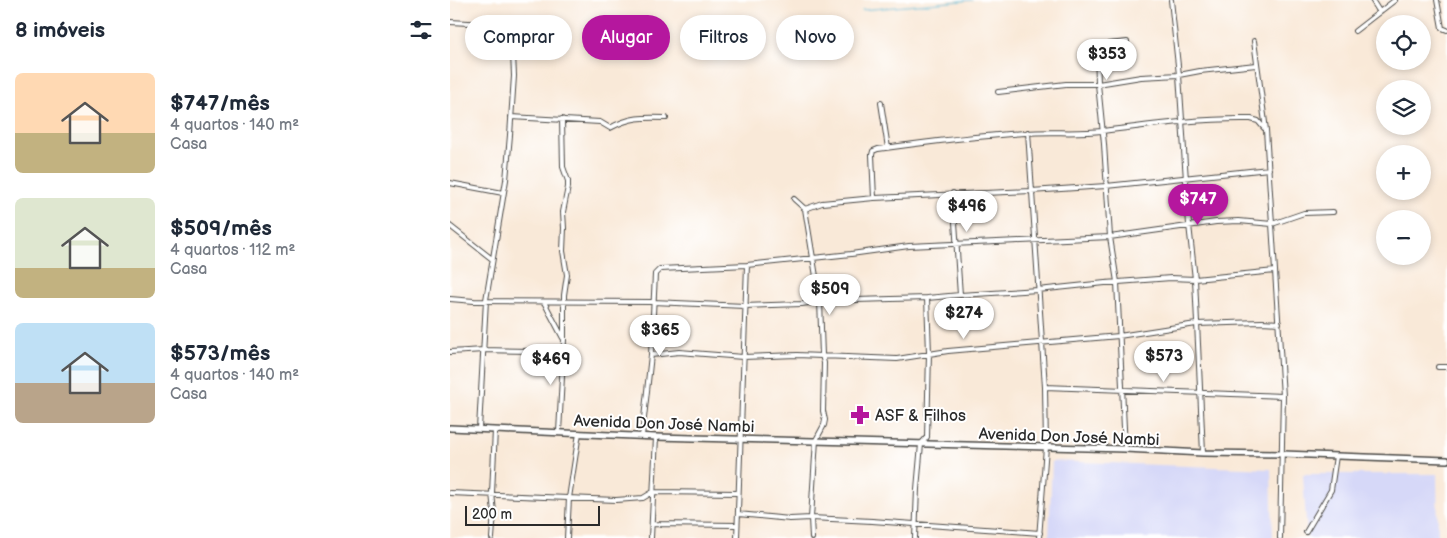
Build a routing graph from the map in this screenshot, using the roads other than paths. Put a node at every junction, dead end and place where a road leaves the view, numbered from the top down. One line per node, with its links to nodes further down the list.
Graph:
1 (1171, 0): 12 (street)
2 (1372, 0): 5 (street)
3 (1395, 0): 5 (street)
4 (1437, 0): 7 (street)
5 (1379, 12): 8 (street)
6 (450, 22): 16 (street)
7 (1447, 30)
8 (1355, 31)
9 (1254, 41): 11 (street)
10 (1127, 42): 13 (street)
11 (1256, 65): 12 (street); 20 (street)
12 (1179, 75): 13 (street); 19 (street)
13 (1098, 84): 14 (street); 21 (street)
14 (998, 92)
15 (881, 103): 23 (street)
16 (511, 117): 18 (street); 29 (street)
17 (666, 118): 18 (street)
18 (562, 120): 54 (street)
19 (1183, 122): 20 (street); 21 (street); 25 (street)
20 (1266, 130): 24 (street)
21 (1102, 131): 22 (street); 27 (street)
22 (1028, 132): 23 (street); 28 (street)
23 (888, 148): 32 (street)
24 (1269, 170): 25 (street); 35 (street)
25 (1185, 177): 27 (street); 36 (street)
26 (450, 184): 29 (street)
27 (1106, 186): 28 (street); 38 (street)
28 (1031, 191): 30 (street); 39 (street)
29 (503, 193): 42 (street)
30 (953, 193): 32 (street); 40 (street)
31 (794, 198): 33 (street)
32 (874, 198): 33 (street)
33 (805, 209): 41 (street)
34 (1333, 212): 35 (street)
35 (1272, 224): 36 (street); 44 (street)
36 (1189, 225): 38 (street); 45 (street)
37 (450, 226): 42 (street)
38 (1110, 237): 39 (street); 46 (street)
39 (1035, 239): 40 (street); 47 (street)
40 (956, 243): 41 (street); 48 (street)
41 (812, 258): 43 (street); 52 (street)
42 (492, 259): 51 (street)
43 (747, 265): 55 (street); 56 (street)
44 (1275, 271): 45 (street); 57 (street)
45 (1195, 279): 46 (street); 58 (street)
46 (1117, 282): 47 (street); 59 (street)
47 (1038, 290): 48 (street); 61 (street)
48 (960, 295): 49 (street)
49 (927, 298): 52 (street); 65 (street)
50 (450, 299): 51 (street)
51 (486, 300): 53 (street); 62 (street)
52 (820, 301): 56 (street); 67 (street)
53 (544, 302): 54 (street); 60 (street)
54 (564, 302): 55 (street); 60 (street)
55 (653, 302): 56 (street); 66 (street)
56 (745, 306): 69 (street)
57 (1279, 323): 58 (street); 76 (street)
58 (1196, 324): 59 (street); 75 (street)
59 (1119, 336): 61 (street); 74 (street)
60 (564, 340): 64 (street)
61 (1041, 343): 65 (street); 73 (street)
62 (484, 350): 63 (street); 68 (street); 78 (street)
63 (450, 352)
64 (562, 352): 68 (street); 70 (street)
65 (929, 353): 67 (street); 86 (street)
66 (651, 354): 69 (street); 82 (street)
67 (822, 355): 69 (street); 85 (street)
68 (553, 356): 70 (street)
69 (743, 357): 84 (street)
70 (562, 365): 80 (street)
71 (1438, 367): 72 (street)
72 (1447, 367)
73 (1045, 387): 74 (street); 87 (street)
74 (1122, 391): 75 (street); 88 (street)
75 (1200, 394): 76 (street); 89 (street)
76 (1283, 396): 90 (street)
77 (450, 428): 78 (street, Avenida Don José Nambi)
78 (479, 429): 79 (street, Avenida Don José Nambi)
79 (496, 430): 80 (street, Avenida Don José Nambi); 95 (street)
80 (559, 432): 81 (street, Avenida Don José Nambi)
81 (579, 433): 82 (street, Avenida Don José Nambi); 97 (street)
82 (642, 436): 83 (street, Avenida Don José Nambi)
83 (656, 437): 84 (street, Avenida Don José Nambi); 93 (street)
84 (741, 438): 85 (street, Avenida Don José Nambi); 96 (street)
85 (816, 440): 86 (street, Avenida Don José Nambi); 99 (street)
86 (921, 444): 87 (street, Avenida Don José Nambi); 101 (street)
87 (1046, 447): 88 (street, Avenida Don José Nambi); 104 (street)
88 (1125, 449): 89 (street, Avenida Don José Nambi)
89 (1203, 453): 90 (street, Avenida Don José Nambi)
90 (1282, 454): 91 (street, Avenida Don José Nambi); 112 (street)
91 (1336, 456): 92 (street, Avenida Don José Nambi); 103 (street)
92 (1447, 460)
93 (653, 492): 96 (street); 97 (street); 100 (street)
94 (450, 493): 95 (street)
95 (492, 493): 97 (street); 105 (street)
96 (738, 493): 98 (street)
97 (569, 498): 106 (street)
98 (738, 514): 99 (street); 102 (street)
99 (811, 518): 101 (street); 109 (street)
100 (652, 524): 102 (street); 107 (street)
101 (916, 524): 104 (street); 110 (street)
102 (737, 525): 108 (street)
103 (1306, 532)
104 (1040, 533): 111 (street)
105 (492, 538)
106 (567, 538)
107 (651, 538)
108 (737, 538)
109 (812, 538)
110 (915, 538)
111 (1039, 538)
112 (1280, 538)

